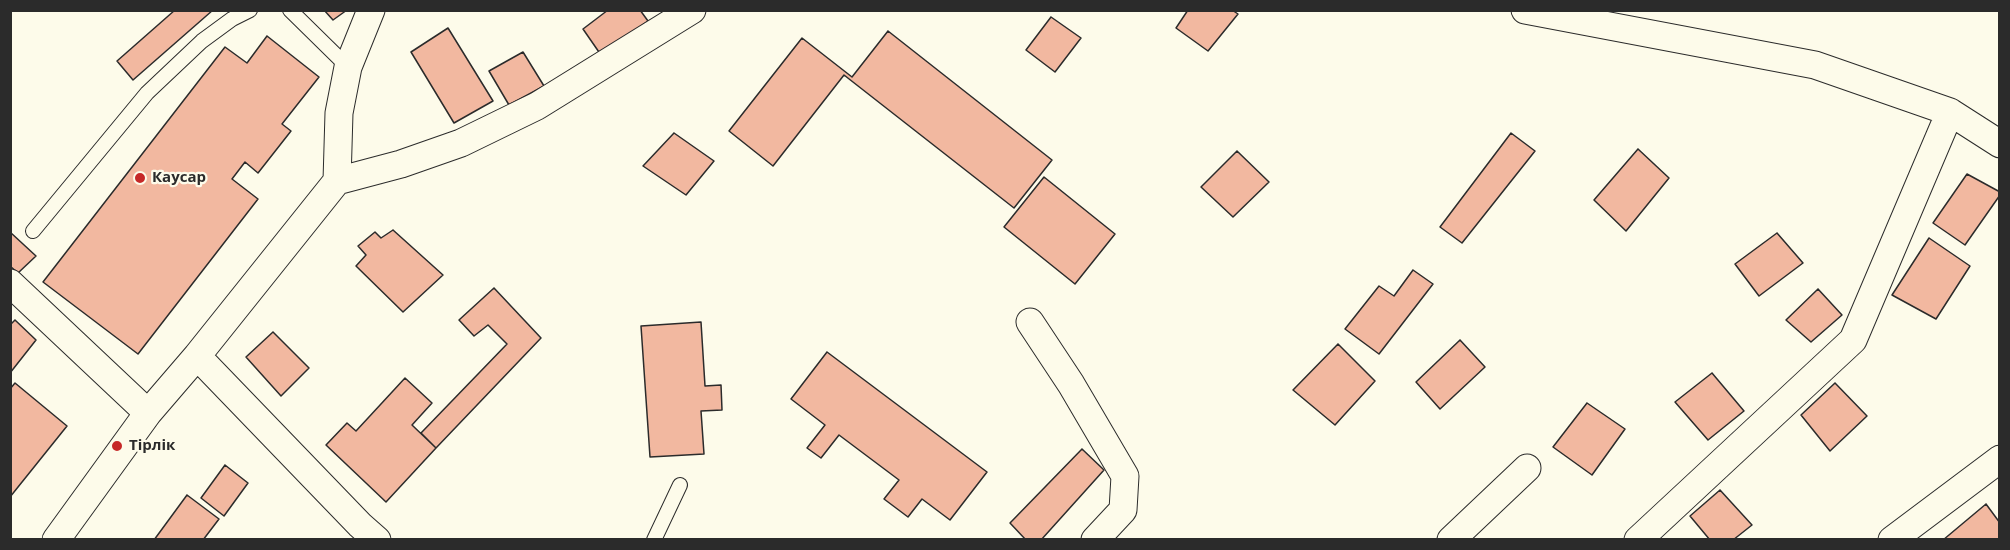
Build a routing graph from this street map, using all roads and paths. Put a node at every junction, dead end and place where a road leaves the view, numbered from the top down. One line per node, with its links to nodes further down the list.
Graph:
1 (250, 10): 10 (lane)
2 (290, 10): 6 (lane)
3 (371, 10): 6 (street)
4 (692, 10): 9 (street)
5 (1525, 10): 7 (street)
6 (348, 68): 9 (street)
7 (1950, 112): 8 (street); 23 (street)
8 (2000, 144)
9 (337, 181): 13 (street)
10 (33, 231)
11 (10, 283): 14 (street)
12 (1030, 322): 21 (street)
13 (197, 356): 14 (street); 19 (street)
14 (148, 413): 18 (street)
15 (2000, 459): 24 (street)
16 (1527, 468): 22 (street)
17 (680, 485): 20 (lane)
18 (56, 540)
19 (377, 540)
20 (654, 540)
21 (1095, 540)
22 (1451, 540)
23 (1638, 540)
24 (1892, 540)

